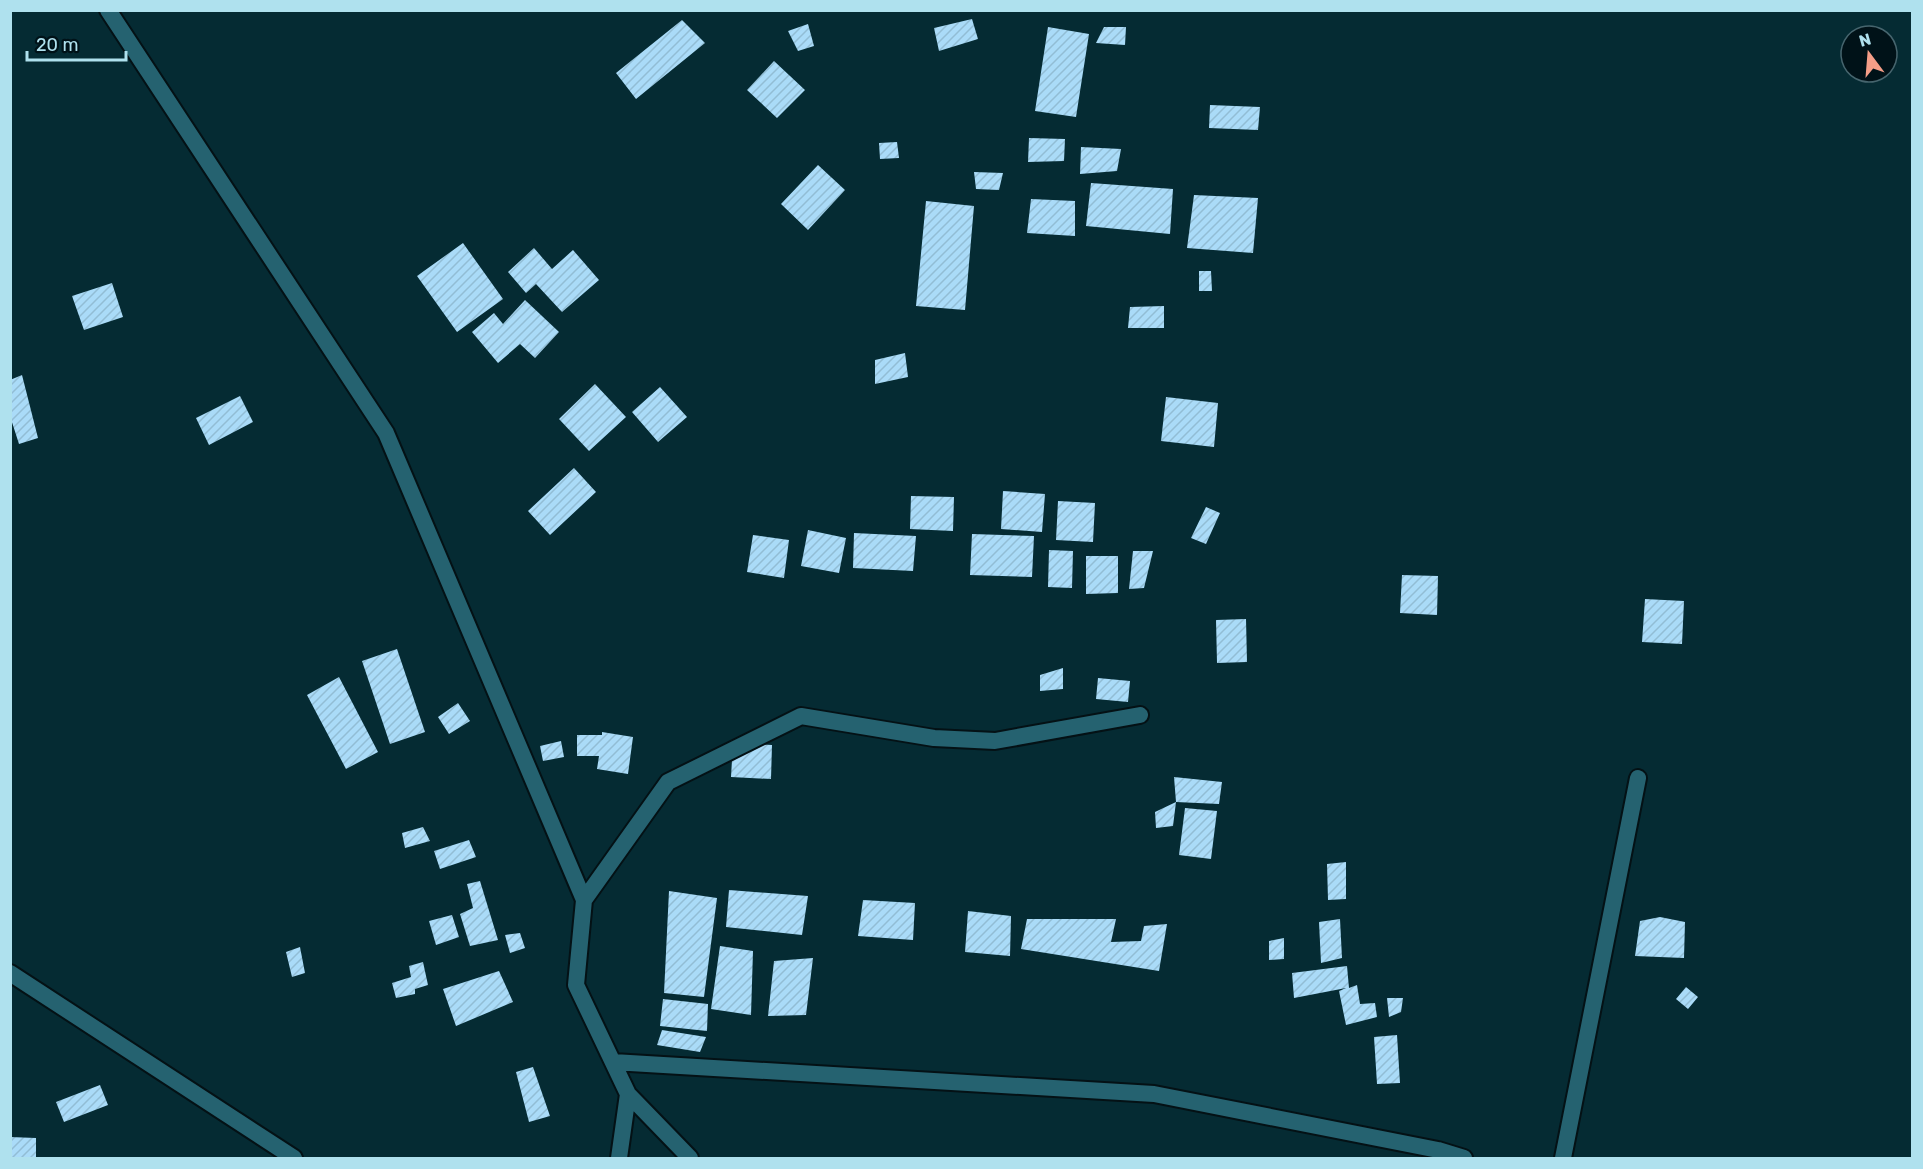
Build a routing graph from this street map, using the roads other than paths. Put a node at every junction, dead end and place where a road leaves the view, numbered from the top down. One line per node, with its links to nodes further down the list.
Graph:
1 (108, 10): 4 (street)
2 (1140, 715): 4 (street)
3 (1638, 778): 12 (street)
4 (584, 900): 6 (street)
5 (10, 974): 8 (street)
6 (613, 1062): 7 (street); 11 (street)
7 (628, 1094): 9 (street); 10 (street)
8 (294, 1158)
9 (619, 1158)
10 (690, 1158)
11 (1464, 1158)
12 (1563, 1158)

